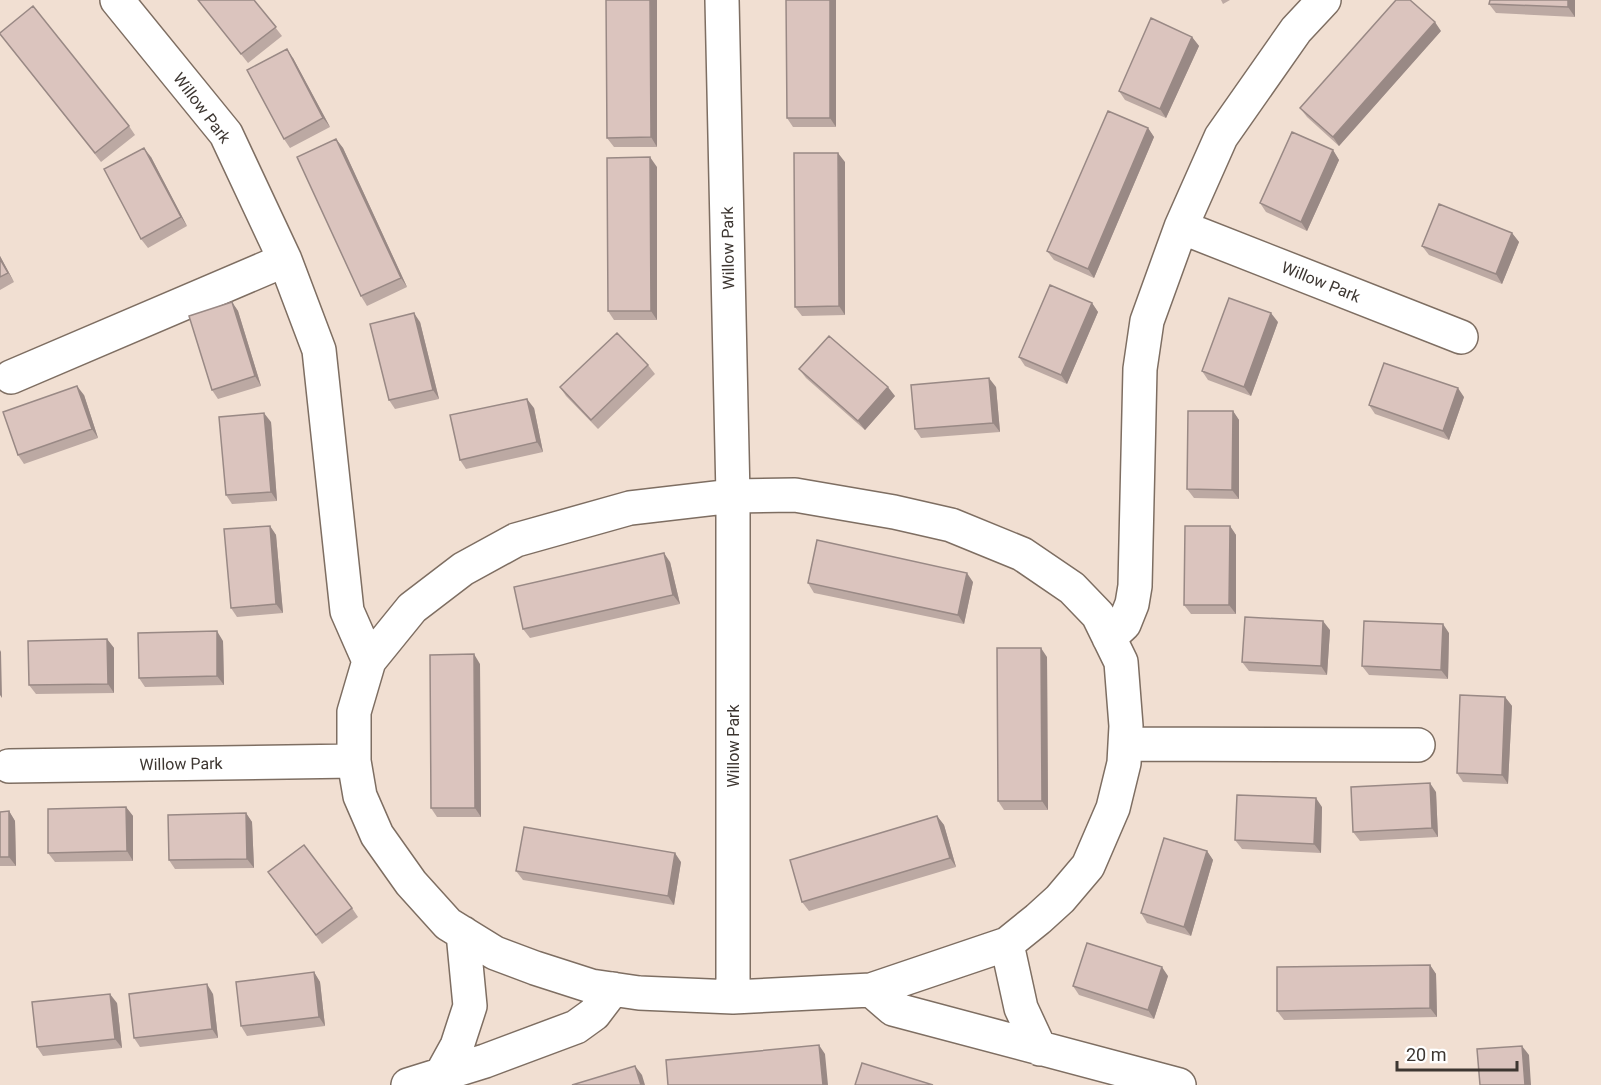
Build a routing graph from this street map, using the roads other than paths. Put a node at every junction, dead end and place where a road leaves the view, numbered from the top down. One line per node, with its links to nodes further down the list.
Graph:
1 (117, 0): 5 (street, Willow Park)
2 (722, 0): 8 (street, Willow Park)
3 (1324, 0): 4 (street)
4 (1182, 227): 6 (street, Willow Park); 9 (street)
5 (285, 260): 7 (street); 10 (street, Willow Park)
6 (1461, 337)
7 (11, 377)
8 (733, 496): 9 (street); 10 (street); 19 (street, Willow Park)
9 (1109, 638): 11 (street)
10 (369, 661): 13 (street)
11 (1125, 744): 12 (street); 16 (street)
12 (1418, 745)
13 (354, 761): 14 (street, Willow Park); 15 (street)
14 (9, 766)
15 (463, 933): 17 (street); 21 (street)
16 (1007, 944): 18 (street); 20 (street)
17 (614, 989): 19 (street); 21 (street)
18 (871, 990): 19 (street); 20 (street)
19 (733, 997)
20 (1040, 1049): 23 (street)
21 (441, 1076): 22 (street)
22 (408, 1085)
23 (1179, 1085)

